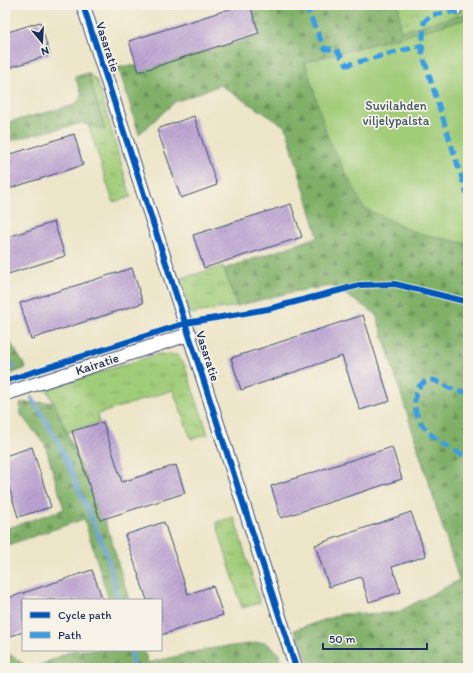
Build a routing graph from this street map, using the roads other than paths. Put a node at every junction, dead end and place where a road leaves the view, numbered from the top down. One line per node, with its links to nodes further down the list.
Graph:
1 (83, 5): 2 (street, Vasaratie)
2 (190, 334): 3 (street, Kairatie); 4 (street, Vasaratie)
3 (5, 394)
4 (296, 668)

